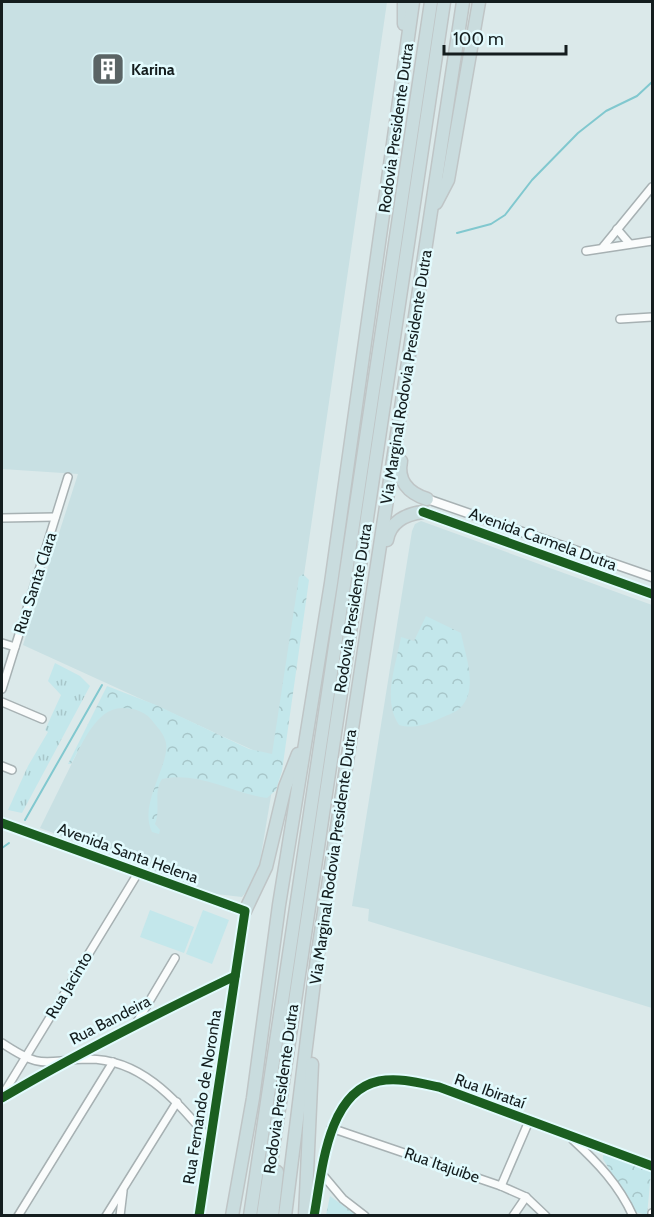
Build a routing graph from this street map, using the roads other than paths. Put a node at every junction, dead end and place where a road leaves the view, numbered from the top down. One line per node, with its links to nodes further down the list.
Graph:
1 (404, 2): 7 (highway)
2 (414, 2): 7 (highway, Rodovia Presidente Dutra)
3 (431, 2): 62 (highway, Rodovia Presidente Dutra)
4 (444, 2): 51 (highway, Rodovia Presidente Dutra)
5 (463, 2): 9 (highway, Via Marginal Rodovia Presidente Dutra)
6 (479, 2): 9 (highway)
7 (406, 54): 31 (highway, Rodovia Presidente Dutra)
8 (652, 187): 10 (street)
9 (431, 213): 17 (highway, Via Marginal Rodovia Presidente Dutra)
10 (617, 229): 12 (street); 13 (street)
11 (652, 241): 12 (street)
12 (629, 243): 13 (street)
13 (603, 246): 14 (street)
14 (586, 251)
15 (652, 317): 16 (street)
16 (620, 319)
17 (406, 384): 19 (highway); 25 (highway, Via Marginal Rodovia Presidente Dutra)
18 (68, 477): 21 (street, Rua Santa Clara)
19 (427, 499): 23 (street, Avenida Carmela Dutra)
20 (423, 512): 24 (street, Avenida Carmela Dutra); 25 (highway)
21 (56, 517): 22 (street); 27 (street, Rua Santa Clara)
22 (2, 518)
23 (652, 577)
24 (652, 594)
25 (371, 611): 38 (highway, Via Marginal Rodovia Presidente Dutra)
26 (2, 643): 27 (street)
27 (15, 647): 28 (street, Rua Santa Clara)
28 (2, 689)
29 (2, 702): 30 (street)
30 (42, 719)
31 (306, 736): 36 (highway); 61 (highway, Rodovia Presidente Dutra)
32 (2, 766): 33 (street)
33 (12, 770)
34 (2, 823): 35 (street, Avenida Santa Helena)
35 (138, 873): 36 (street, Avenida Santa Helena); 42 (street, Rua Jacinto)
36 (245, 911): 39 (street, Rua Fernando de Noronha)
37 (175, 958): 40 (street)
38 (317, 958): 65 (highway, Via Marginal Rodovia Presidente Dutra); 66 (highway)
39 (236, 976): 40 (street, Rua Bandeira); 50 (street, Rua Fernando de Noronha)
40 (137, 1022): 43 (street, Rua Bandeira)
41 (2, 1043): 42 (street)
42 (25, 1058): 43 (street); 45 (street, Rua Jacinto)
43 (62, 1062): 44 (street); 45 (street, Rua Bandeira)
44 (113, 1062): 46 (street); 57 (street)
45 (2, 1098)
46 (177, 1102): 50 (street); 55 (street)
47 (530, 1121): 48 (street, Rua Ibirataí); 49 (street, Rua Ibirataí); 54 (street)
48 (331, 1128): 53 (street); 54 (street, Rua Itajuibe)
49 (569, 1136): 52 (street, Rua Ibirataí); 71 (street)
50 (210, 1140): 60 (street, Rua Fernando de Noronha)
51 (273, 1147): 63 (highway, Rodovia Presidente Dutra); 64 (highway)
52 (652, 1166)
53 (322, 1174): 67 (street); 68 (street)
54 (501, 1185): 56 (street, Rua Itajuibe)
55 (123, 1189): 58 (street); 59 (street)
56 (526, 1197): 69 (street); 70 (street, Rua Itajuibe)
57 (18, 1215)
58 (106, 1215)
59 (120, 1215)
60 (199, 1215)
61 (232, 1215)
62 (250, 1215)
63 (262, 1215)
64 (272, 1215)
65 (285, 1215)
66 (305, 1215)
67 (314, 1215)
68 (365, 1215)
69 (513, 1215)
70 (546, 1215)
71 (633, 1215)

